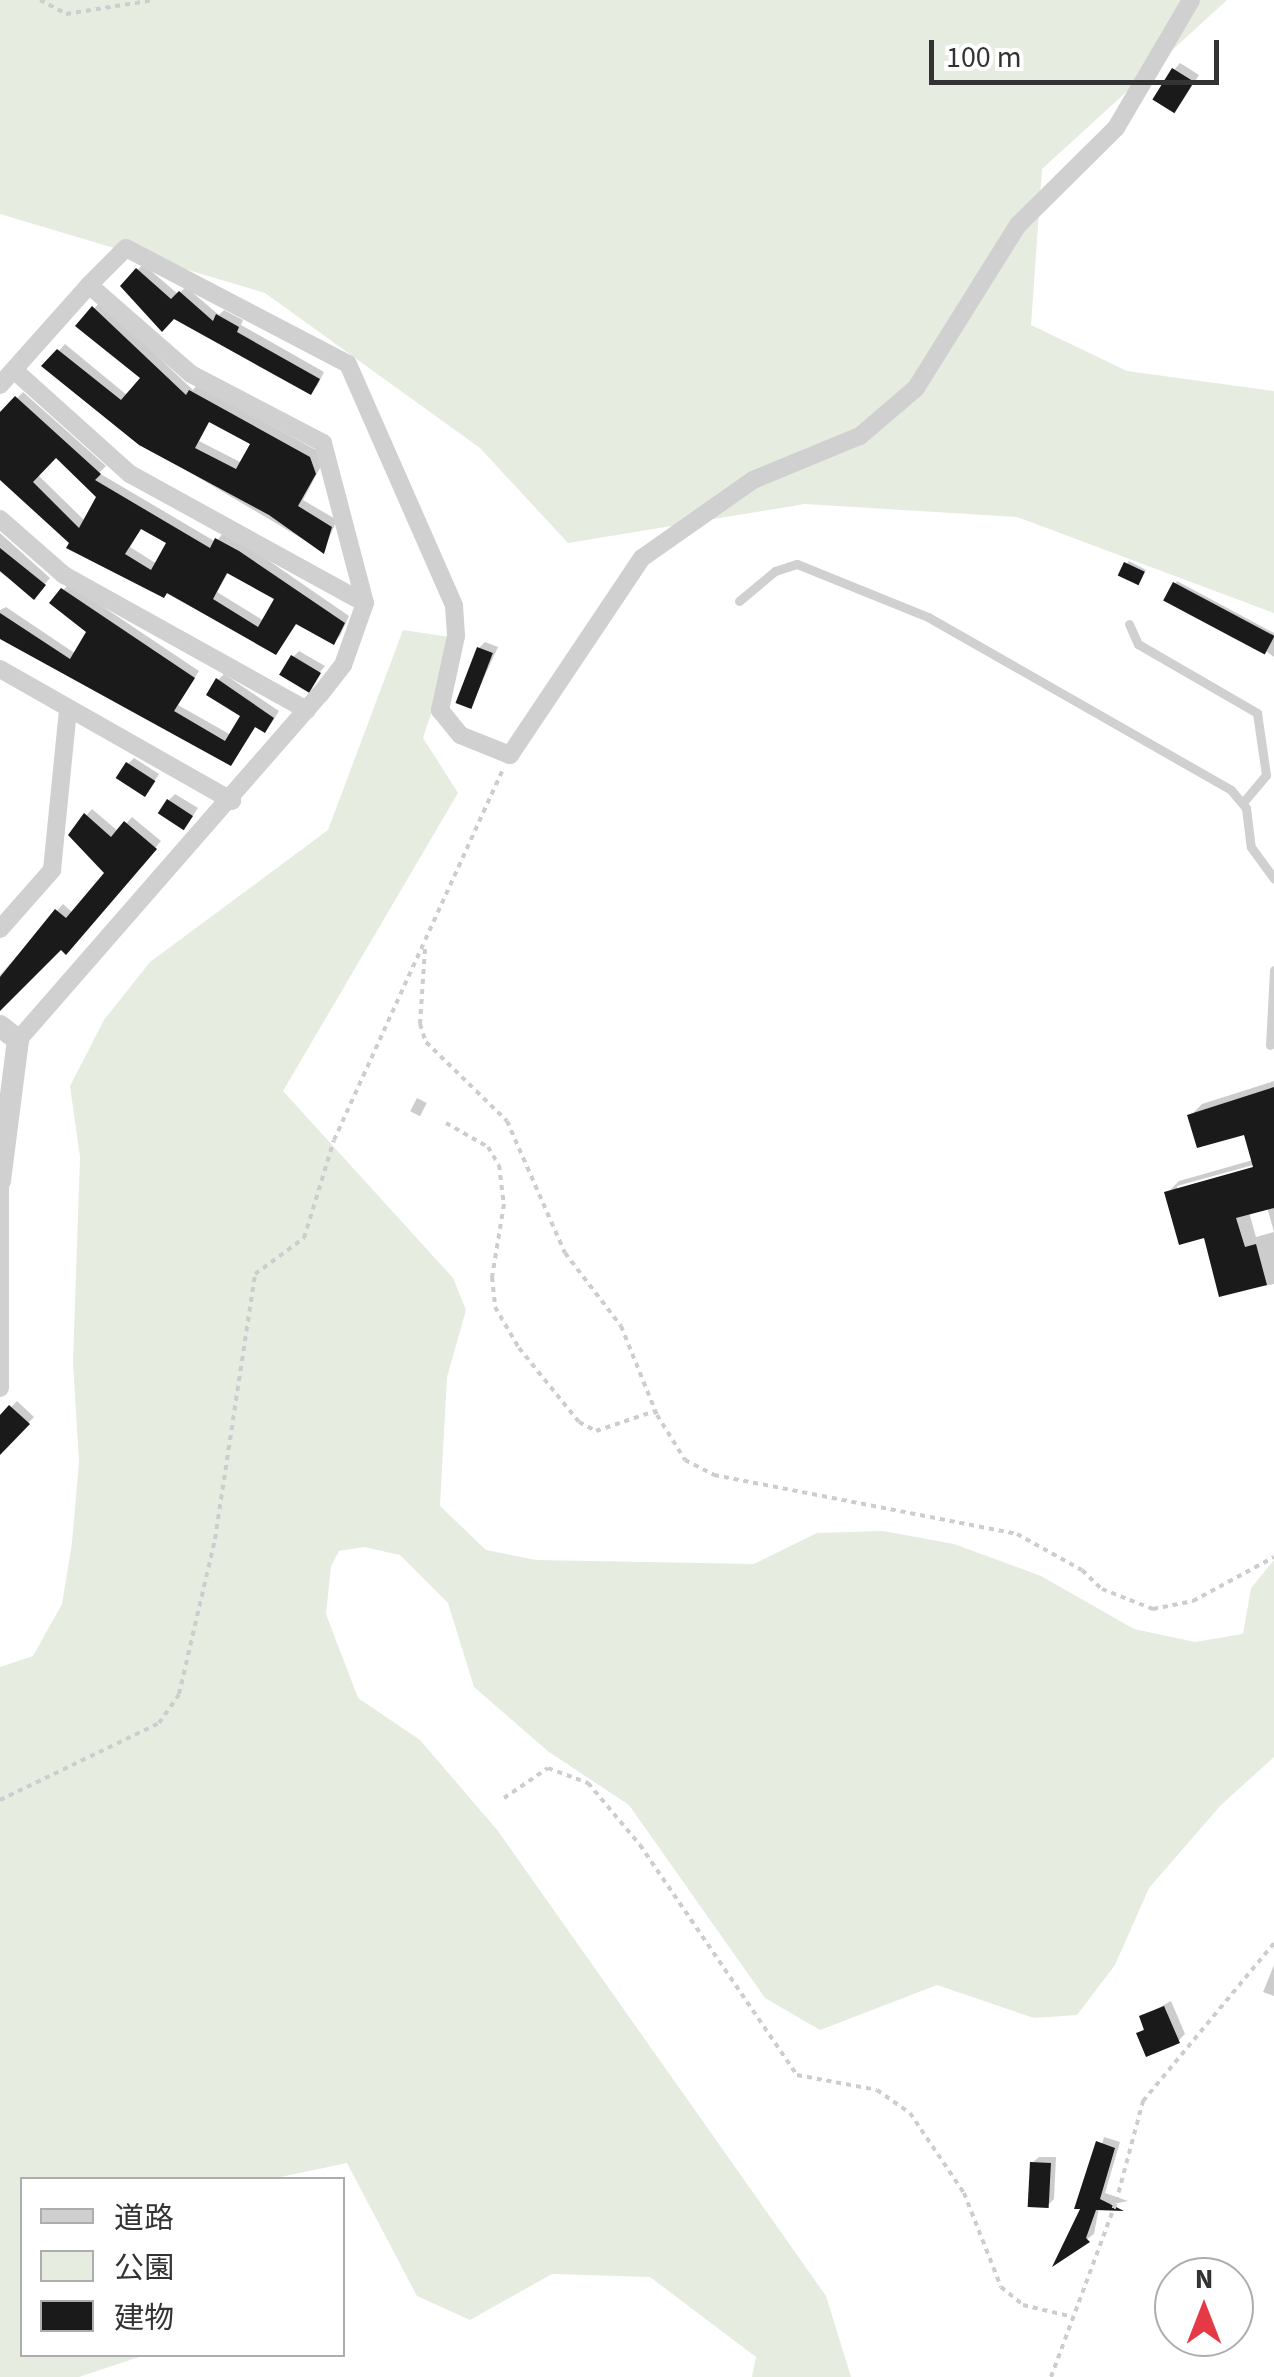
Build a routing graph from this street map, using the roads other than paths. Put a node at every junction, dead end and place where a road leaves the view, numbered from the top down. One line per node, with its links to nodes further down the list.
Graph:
1 (1191, 0): 2 (street)
2 (89, 284): 3 (street); 7 (street)
3 (14, 370): 4 (street); 7 (street)
4 (0, 385)
5 (0, 520): 10 (street)
6 (739, 602): 15 (lane)
7 (365, 603): 10 (street)
8 (1129, 624): 12 (lane)
9 (0, 669): 11 (street)
10 (307, 710): 14 (street)
11 (68, 711): 14 (street); 17 (street)
12 (1263, 730): 13 (lane); 15 (lane)
13 (1274, 736)
14 (232, 801): 19 (street)
15 (1243, 802): 16 (lane)
16 (1274, 879)
17 (0, 928)
18 (1274, 970): 20 (lane)
19 (9, 1033): 21 (street)
20 (1270, 1044)
21 (1, 1179): 22 (street)
22 (0, 1388)

